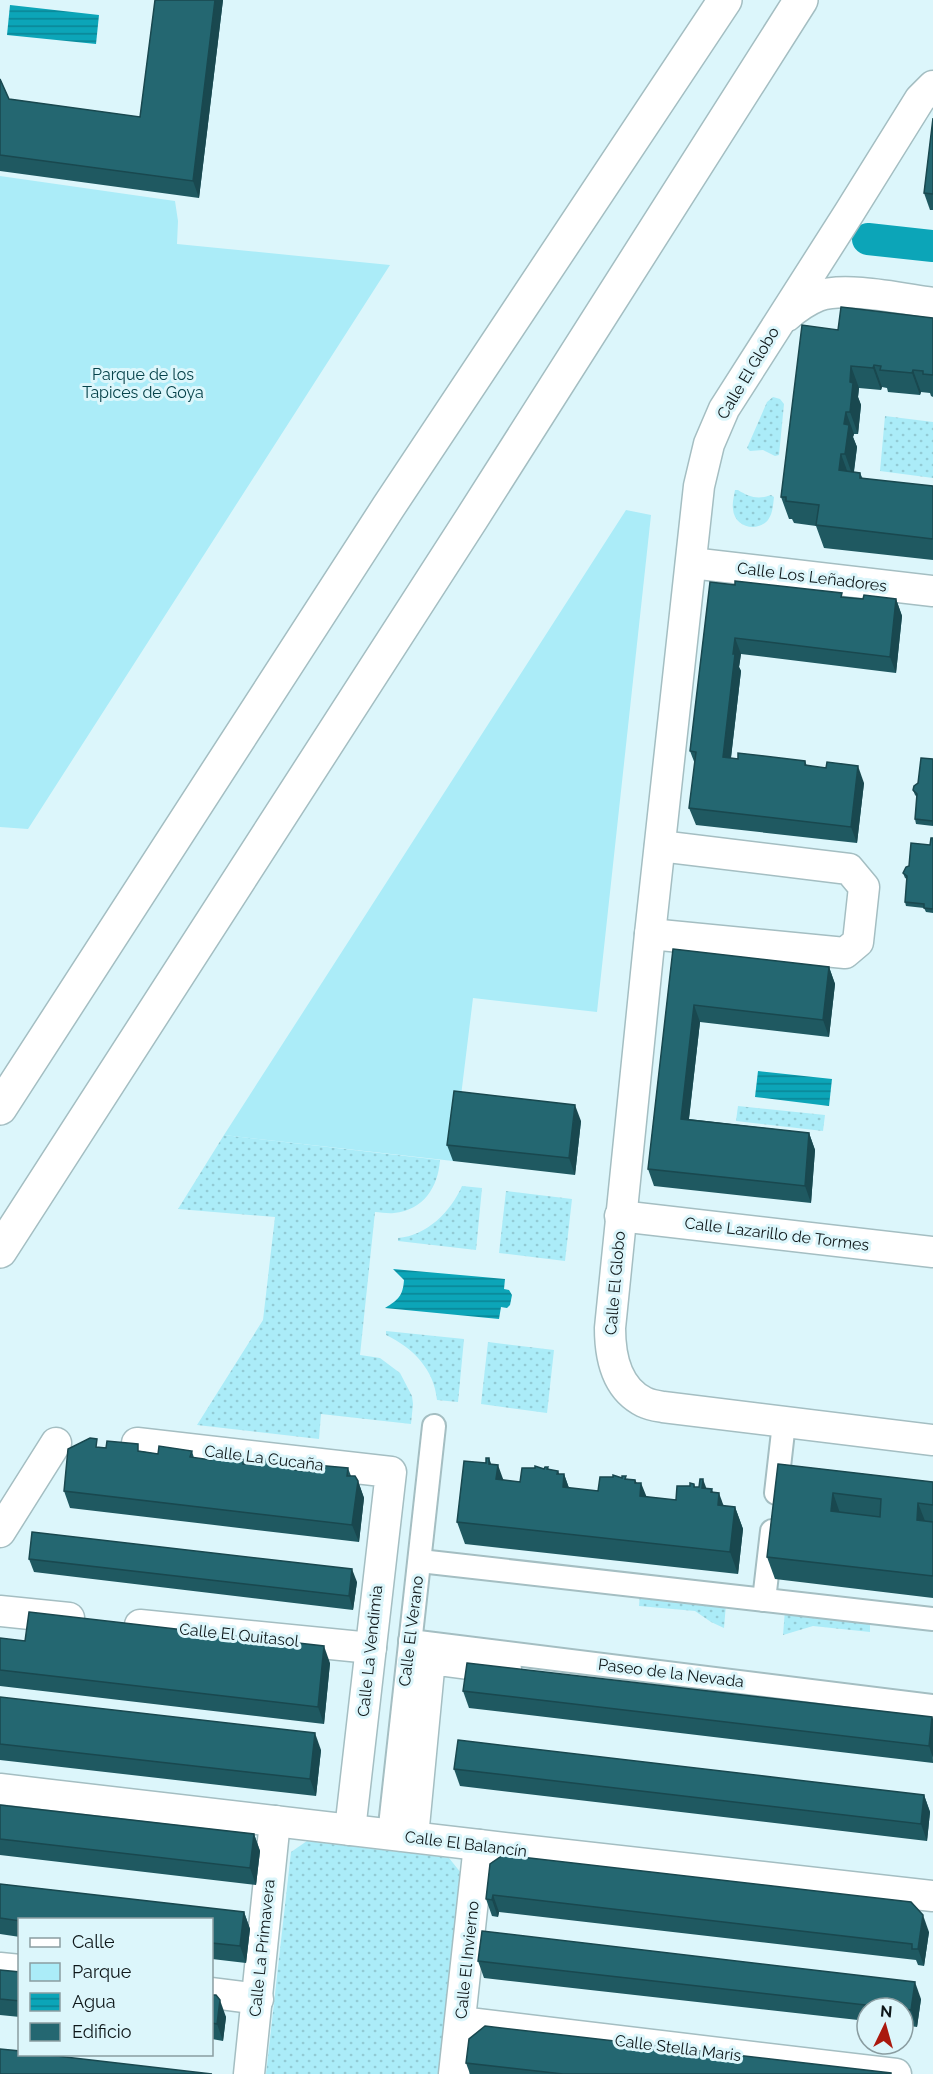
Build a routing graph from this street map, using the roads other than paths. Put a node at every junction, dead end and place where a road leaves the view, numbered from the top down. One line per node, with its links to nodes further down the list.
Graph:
1 (699, 0): 4 (highway)
2 (725, 0): 4 (highway)
3 (801, 0): 14 (highway)
4 (674, 75): 12 (highway)
5 (933, 86): 7 (street, Calle El Globo)
6 (933, 303): 7 (street)
7 (780, 322): 8 (street, Calle El Globo)
8 (691, 563): 9 (street, Calle Los Leñadores); 10 (street, Calle El Globo)
9 (933, 591)
10 (660, 846): 11 (street, Calle El Globo); 11 (street)
11 (650, 934): 13 (street, Calle El Globo)
12 (0, 1108)
13 (620, 1216): 15 (street, Calle Lazarillo de Tormes); 16 (street, Calle El Globo)
14 (0, 1251)
15 (933, 1252)
16 (784, 1422): 18 (street, Calle El Globo); 24 (street)
17 (434, 1426): 23 (street, Calle El Verano)
18 (933, 1440)
19 (56, 1443): 22 (street)
20 (137, 1443): 21 (street, Calle La Cucaña)
21 (391, 1472): 27 (street, Calle La Vendimia)
22 (0, 1532)
23 (420, 1561): 24 (street); 28 (street, Calle El Verano)
24 (764, 1600): 26 (street)
25 (0, 1611): 27 (street, Calle El Quitasol)
26 (933, 1619)
27 (371, 1648): 33 (street, Calle La Vendimia)
28 (420, 1650): 29 (street, Paseo de la Nevada); 30 (street); 34 (street, Calle El Verano)
29 (933, 1706)
30 (933, 1721)
31 (0, 1789): 32 (street, Calle El Balancín)
32 (275, 1821): 33 (street, Calle El Balancín); 40 (street, Calle La Primavera)
33 (350, 1830): 34 (street, Calle El Balancín)
34 (401, 1836): 35 (street, Calle El Balancín)
35 (479, 1845): 36 (street, Calle El Balancín); 41 (street, Calle El Invierno)
36 (933, 1896)
37 (0, 1968): 38 (street)
38 (18, 1970)
39 (213, 1993): 40 (street)
40 (258, 1999): 42 (street, Calle La Primavera)
41 (460, 2022): 43 (street, Calle El Invierno); 44 (street, Calle Stella Maris)
42 (249, 2074)
43 (454, 2074)
44 (896, 2074)

